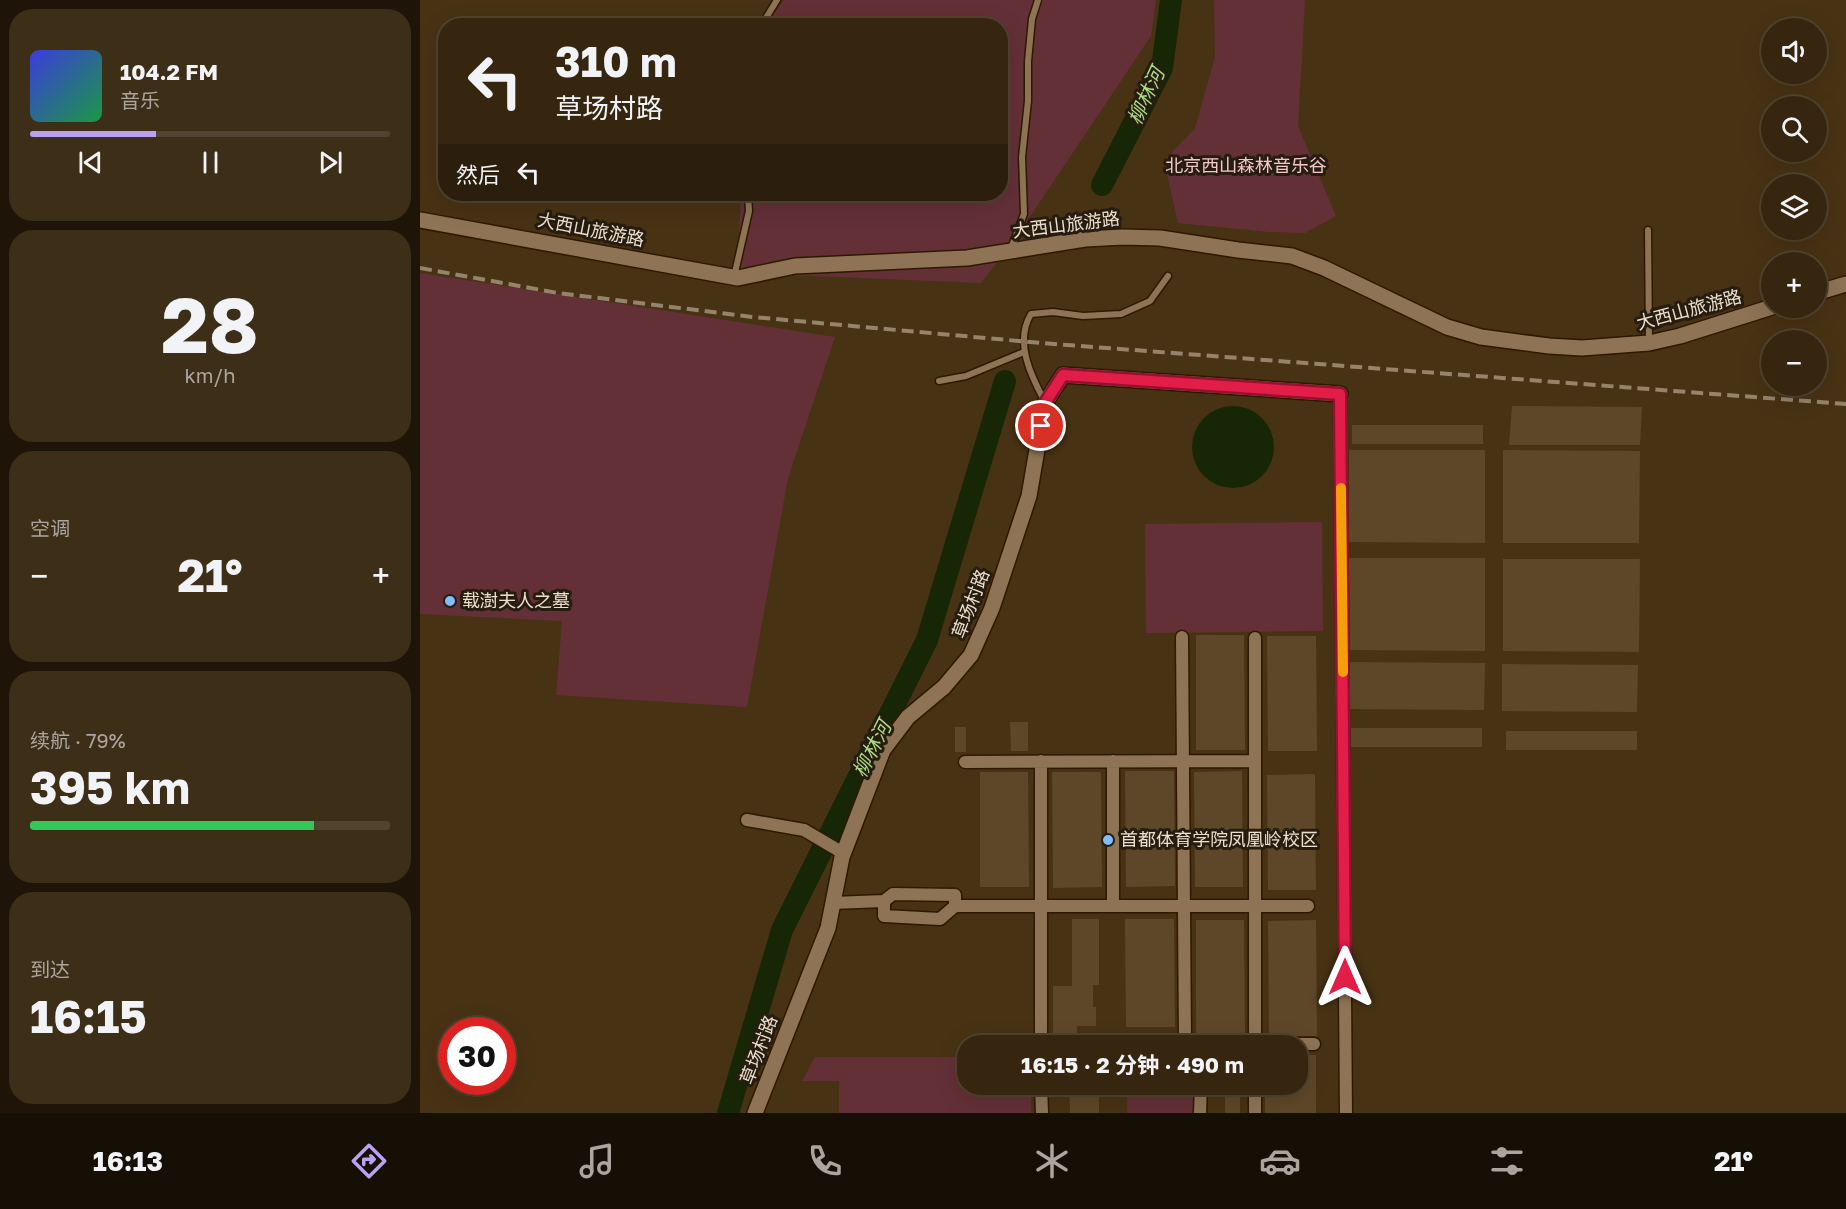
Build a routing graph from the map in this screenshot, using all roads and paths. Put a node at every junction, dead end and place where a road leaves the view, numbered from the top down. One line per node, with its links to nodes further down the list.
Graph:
1 (777, 0): 3 (lane)
2 (1038, 0): 7 (lane)
3 (766, 18)
4 (748, 201): 9 (lane)
5 (420, 220): 9 (street, 大西山旅游路)
6 (1648, 230): 13 (lane)
7 (1010, 251): 9 (street, 大西山旅游路); 13 (street, 大西山旅游路)
8 (1168, 276): 14 (lane)
9 (734, 277)
10 (1846, 284): 11 (street)
11 (1827, 290)
12 (1761, 310): 13 (street, 大西山旅游路)
13 (1649, 343)
14 (1024, 352): 15 (lane); 17 (lane)
15 (939, 381)
16 (1340, 394): 17 (street, 草场村路); 47 (street)
17 (1045, 403): 26 (street, 草场村路)
18 (1182, 637): 22 (street)
19 (1255, 638): 23 (street)
20 (1041, 761): 21 (street); 24 (street); 30 (street)
21 (1113, 761): 22 (street); 31 (street)
22 (1183, 761): 23 (street); 32 (street)
23 (1255, 761): 33 (street)
24 (965, 762)
25 (747, 820): 26 (street)
26 (840, 851): 28 (street, 草场村路)
27 (884, 901): 28 (street); 29 (street); 29 (street)
28 (832, 903): 43 (street, 草场村路)
29 (955, 906): 30 (street)
30 (1041, 906): 31 (street); 35 (street)
31 (1113, 906): 32 (street)
32 (1184, 906): 33 (street); 36 (street)
33 (1255, 906): 34 (street); 37 (street)
34 (1308, 906)
35 (1041, 1035)
36 (1185, 1035)
37 (1255, 1035)
38 (1308, 1044): 39 (street)
39 (1314, 1044)
40 (1041, 1095): 44 (street)
41 (1201, 1095): 45 (street)
42 (1255, 1095): 46 (street)
43 (755, 1113)
44 (1042, 1113)
45 (1200, 1113)
46 (1255, 1113)
47 (1346, 1113)

